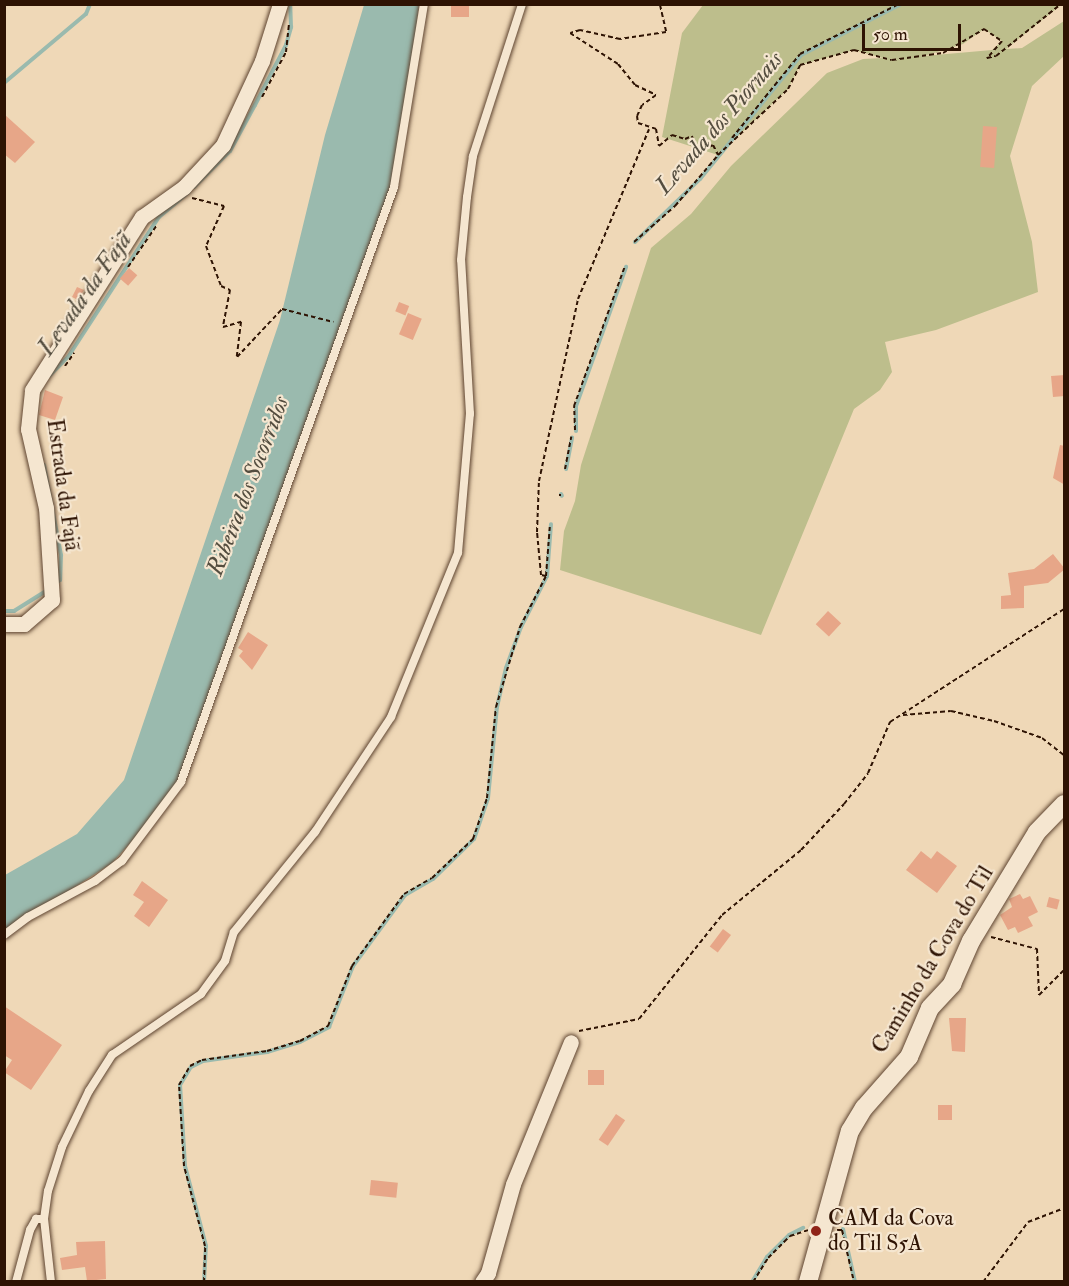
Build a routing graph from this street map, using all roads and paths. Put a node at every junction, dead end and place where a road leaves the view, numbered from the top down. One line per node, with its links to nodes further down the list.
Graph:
1 (424, 4): 15 (lane)
2 (522, 4): 33 (lane)
3 (656, 4): 8 (path)
4 (899, 4): 9 (path)
5 (1061, 4): 9 (path)
6 (284, 9): 7 (path); 10 (street, Estrada da Fajã)
7 (260, 102)
8 (649, 129): 9 (path); 22 (path)
9 (718, 155): 12 (path)
10 (189, 194): 15 (path); 24 (street, Estrada da Fajã)
11 (158, 223): 14 (path)
12 (634, 242)
13 (625, 266): 18 (path)
14 (125, 273)
15 (347, 325): 29 (lane)
16 (80, 343): 17 (path)
17 (59, 372)
18 (575, 430)
19 (571, 439): 20 (path)
20 (565, 469)
21 (550, 524): 22 (path)
22 (546, 576): 37 (path)
23 (1065, 609): 25 (path)
24 (4, 624)
25 (903, 715): 26 (path); 31 (path)
26 (1065, 755)
27 (1065, 804): 28 (street, Caminho da Cova do Til)
28 (976, 933): 30 (path); 34 (street, Caminho da Cova do Til)
29 (4, 935)
30 (1065, 970)
31 (571, 1042): 38 (street)
32 (1065, 1208): 42 (path)
33 (44, 1219): 35 (lane); 36 (lane)
34 (822, 1230): 39 (path); 40 (street, Caminho da Cova do Til); 41 (path)
35 (16, 1281)
36 (51, 1281)
37 (204, 1281)
38 (482, 1281)
39 (753, 1281)
40 (808, 1281)
41 (854, 1281)
42 (983, 1281)

